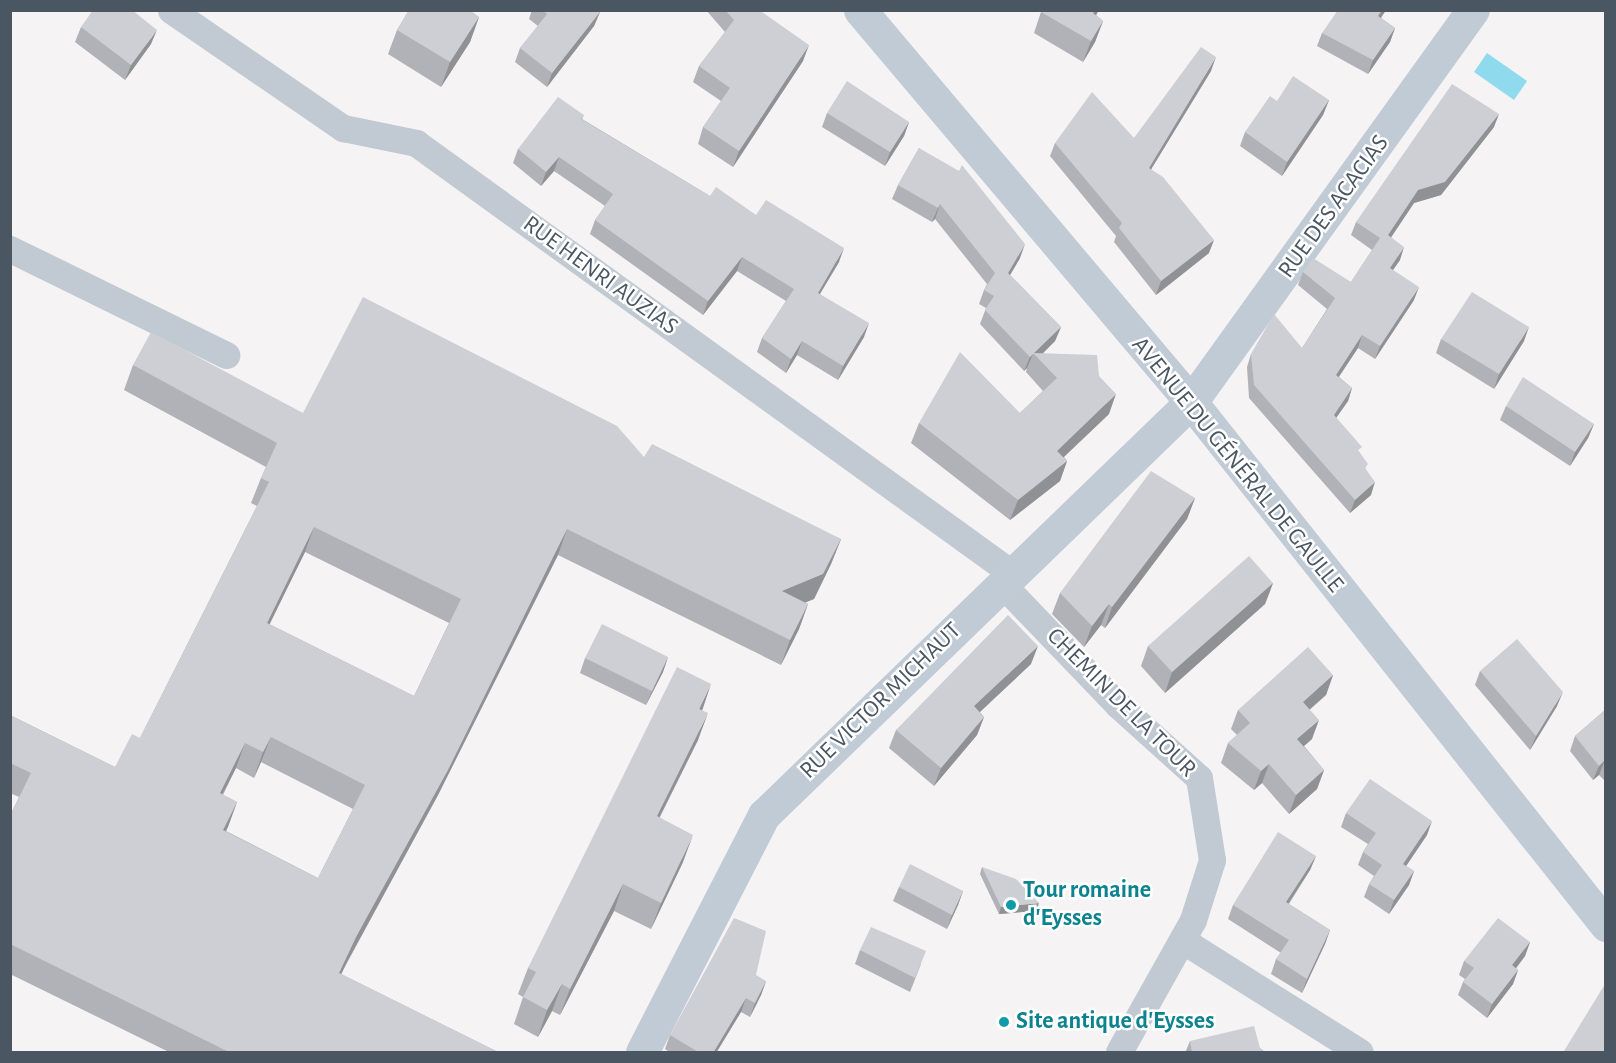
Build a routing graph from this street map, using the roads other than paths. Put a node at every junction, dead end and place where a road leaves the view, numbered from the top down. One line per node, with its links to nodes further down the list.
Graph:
1 (171, 10): 7 (street, RUE HENRI AUZIAS)
2 (860, 10): 6 (street, AVENUE DU GÉNÉRAL DE GAULLE)
3 (1473, 10): 6 (street, RUE DES ACACIAS)
4 (10, 249): 5 (street)
5 (226, 355)
6 (1191, 402): 7 (street, RUE VICTOR MICHAUT); 8 (street, AVENUE DU GÉNÉRAL DE GAULLE)
7 (1007, 579): 9 (street, CHEMIN DE LA TOUR); 10 (street, RUE VICTOR MICHAUT)
8 (1605, 926)
9 (1182, 940): 11 (street, CHEMIN DE LA TOUR); 12 (street)
10 (642, 1053)
11 (1119, 1053)
12 (1360, 1053)

